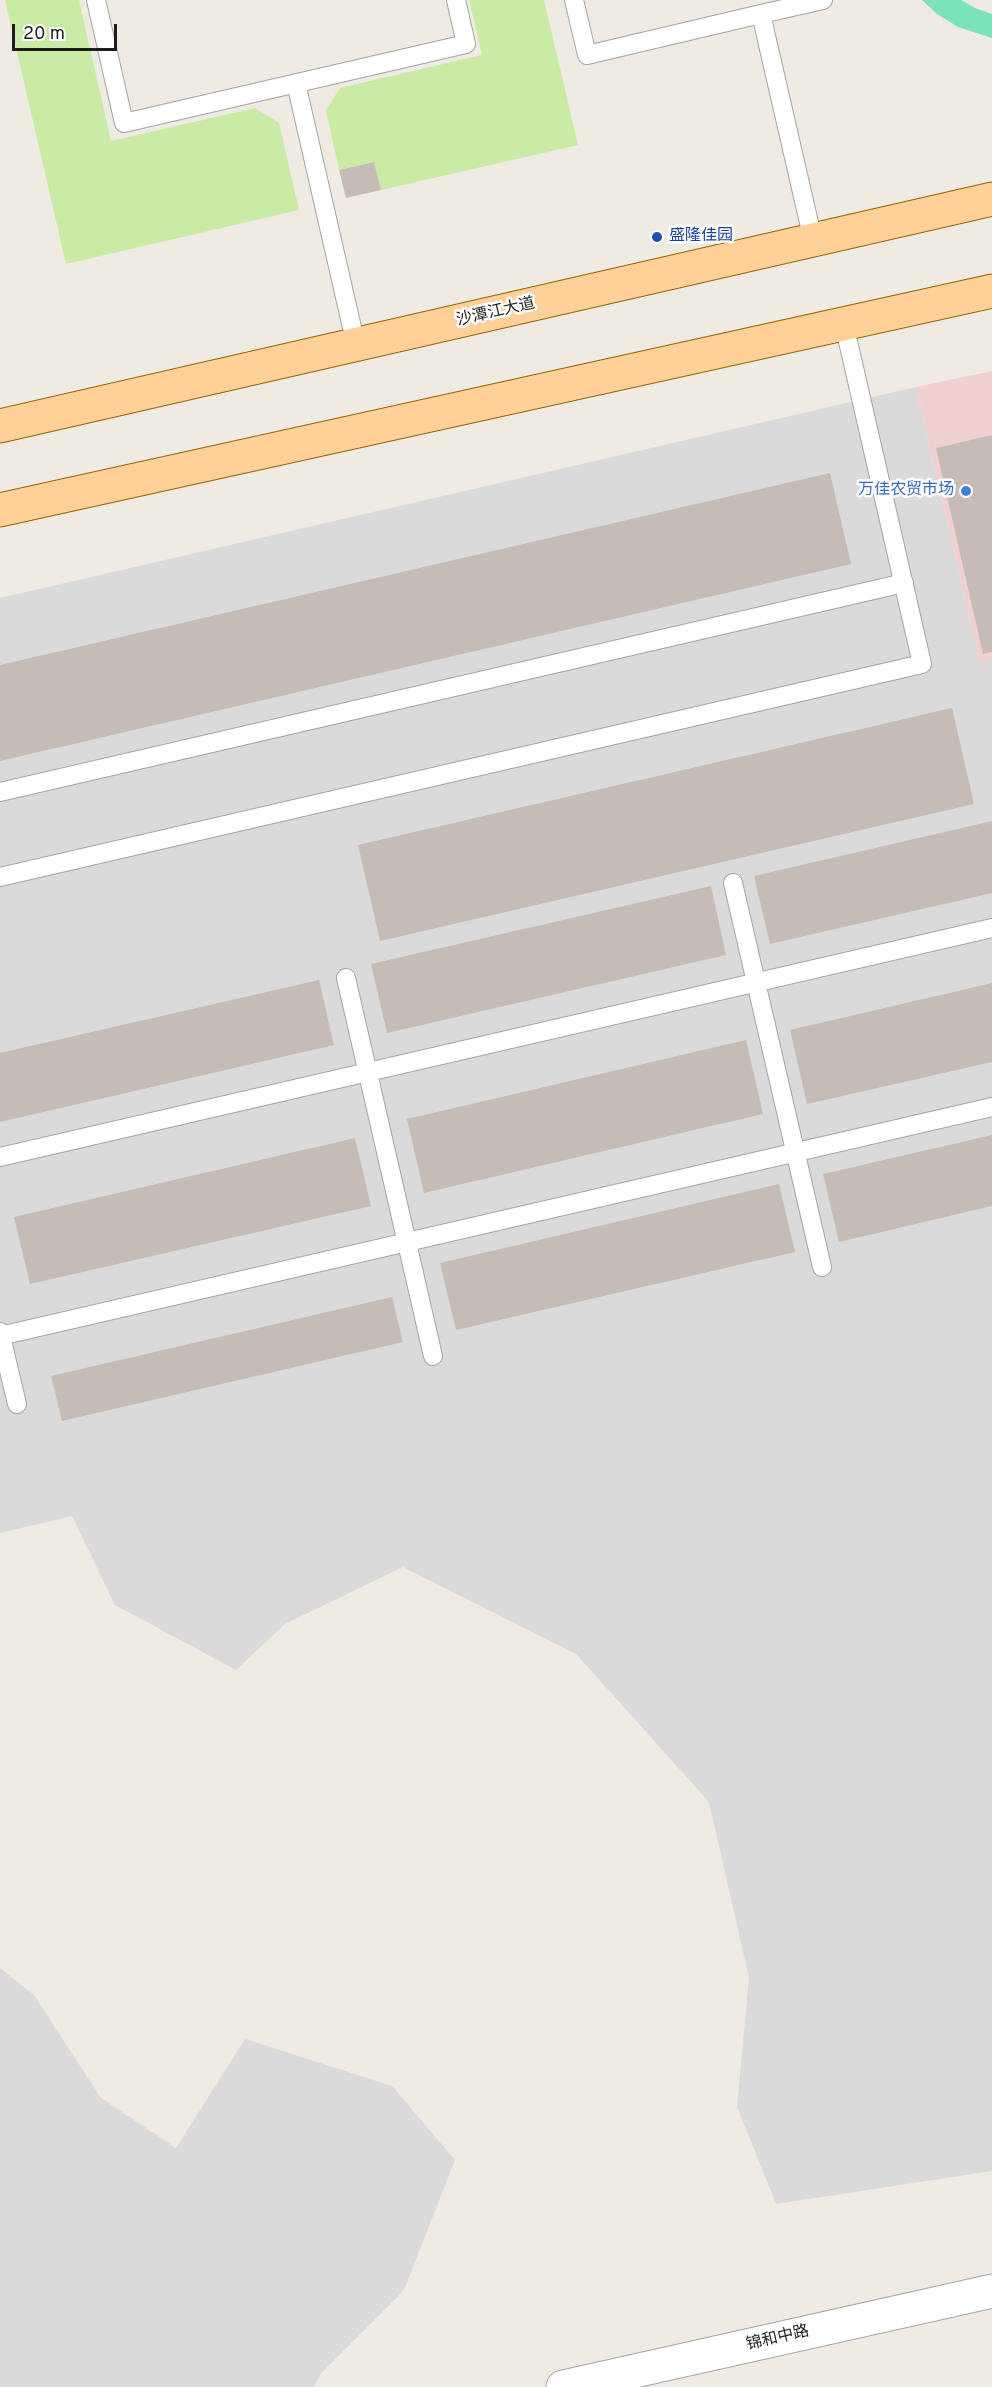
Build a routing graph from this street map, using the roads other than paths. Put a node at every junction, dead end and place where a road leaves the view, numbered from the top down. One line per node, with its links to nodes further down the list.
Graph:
1 (96, 0): 6 (lane)
2 (456, 0): 6 (lane)
3 (574, 0): 5 (lane)
4 (823, 0): 5 (lane)
5 (761, 14): 8 (lane)
6 (296, 83): 11 (lane)
7 (992, 200): 8 (main road, 沙潭江大道)
8 (813, 240): 11 (main road, 沙潭江大道)
9 (992, 291): 10 (main road)
10 (844, 324): 13 (main road); 14 (lane)
11 (357, 345): 12 (main road, 沙潭江大道)
12 (0, 426)
13 (0, 510)
14 (904, 583): 15 (lane); 16 (lane)
15 (0, 792)
16 (0, 877)
17 (734, 883): 20 (lane)
18 (992, 928): 20 (lane)
19 (346, 978): 21 (lane)
20 (756, 982): 21 (lane); 23 (lane)
21 (368, 1072): 24 (lane); 25 (lane)
22 (992, 1107): 23 (lane)
23 (796, 1152): 25 (lane); 26 (lane)
24 (0, 1157)
25 (407, 1242): 27 (lane); 28 (lane)
26 (822, 1267)
27 (0, 1334): 29 (lane)
28 (433, 1356)
29 (17, 1404)
30 (992, 2290): 31 (street, 锦和中路)
31 (563, 2387)

